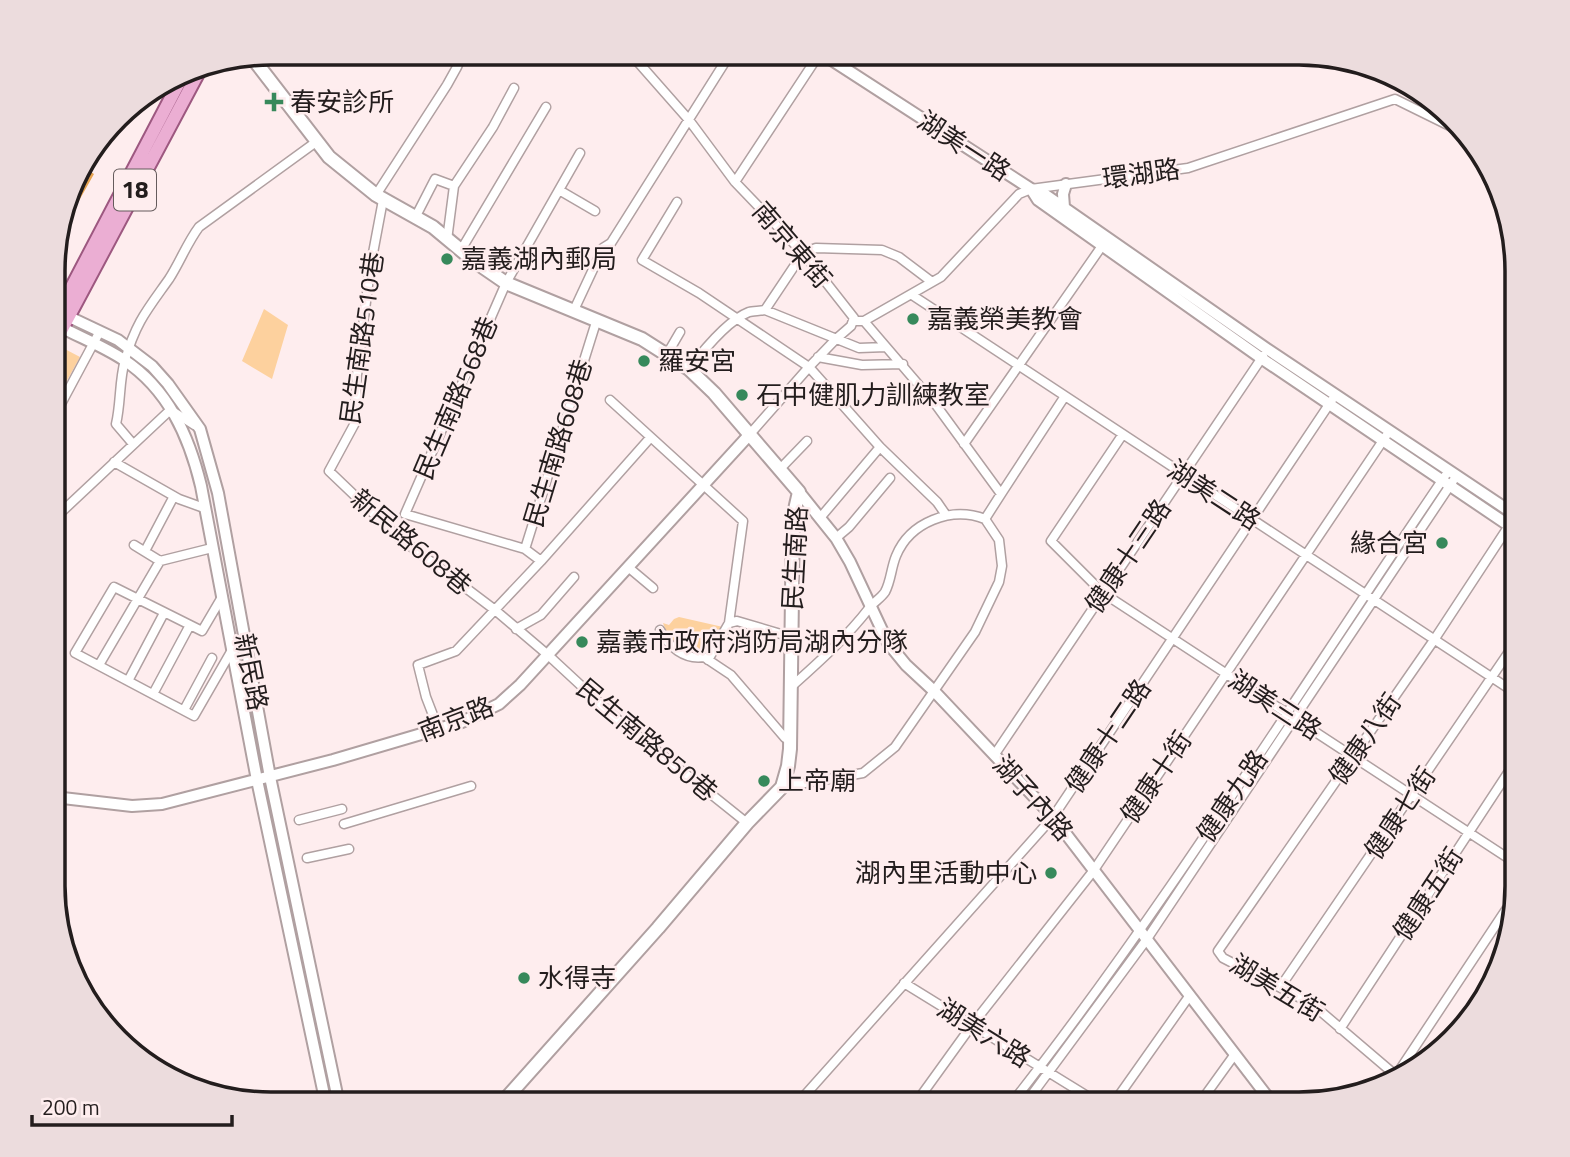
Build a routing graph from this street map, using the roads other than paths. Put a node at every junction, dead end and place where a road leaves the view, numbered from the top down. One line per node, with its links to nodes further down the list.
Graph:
1 (458, 65): 21 (street)
2 (643, 65): 11 (street, 南京東街)
3 (723, 65): 11 (street)
4 (812, 65): 15 (street)
5 (839, 65): 18 (street, 湖美一路)
6 (258, 66): 13 (main road, 民生南路)
7 (194, 80): 34 (main road, 18)
8 (177, 87): 33 (main road, 18)
9 (514, 88): 17 (street)
10 (545, 107): 28 (street)
11 (689, 120): 15 (street, 南京東街); 35 (street)
12 (1442, 122): 16 (street, 環湖路)
13 (316, 142): 21 (main road, 民生南路); 47 (street)
14 (580, 153): 19 (street, 民生南路568巷)
15 (735, 182): 29 (street, 南京東街)
16 (1066, 184): 18 (street, 環湖路); 23 (street)
17 (454, 186): 25 (street); 26 (street)
18 (1031, 189): 20 (street, 湖美一路); 30 (street, 環湖路)
19 (559, 190): 24 (street); 31 (street, 民生南路568巷)
20 (1041, 196): 23 (street); 27 (street, 湖美一路)
21 (380, 197): 25 (main road, 民生南路); 73 (street, 民生南路510巷)
22 (677, 202): 38 (street)
23 (1064, 207): 27 (street)
24 (595, 211)
25 (416, 216): 26 (main road, 民生南路)
26 (447, 240): 28 (main road, 民生南路)
27 (1105, 241): 49 (street); 54 (street)
28 (461, 250): 31 (main road, 民生南路)
29 (803, 253): 30 (street); 36 (street); 40 (street, 南京東街)
30 (932, 282): 32 (street, 環湖路)
31 (506, 283): 35 (main road, 民生南路); 93 (street, 民生南路568巷)
32 (912, 295): 41 (street, 環湖路); 54 (street, 湖美二路)
33 (65, 307)
34 (65, 308)
35 (574, 310): 37 (main road, 民生南路)
36 (765, 310): 38 (street); 45 (street)
37 (597, 319): 50 (main road, 民生南路); 93 (street, 民生南路608巷)
38 (739, 319): 55 (street); 56 (street)
39 (65, 321): 43 (street, 新民路)
40 (853, 321): 41 (street, 環湖路); 45 (street)
41 (864, 321): 48 (street)
42 (65, 323): 46 (street, 新民路)
43 (100, 331): 46 (street); 47 (street, 新民路)
44 (680, 332): 50 (street)
45 (836, 339): 48 (street); 51 (street)
46 (94, 343): 52 (street, 新民路); 57 (street)
47 (129, 347): 52 (street); 62 (street, 新民路)
48 (886, 347): 53 (street)
49 (1264, 354): 60 (street); 74 (street, 健康十三路)
50 (666, 356): 56 (main road, 民生南路)
51 (818, 357): 53 (street); 55 (street)
52 (125, 360): 61 (street, 新民路); 68 (street)
53 (903, 364): 69 (street)
54 (1018, 365): 58 (street, 湖美二路); 69 (street)
55 (809, 367): 63 (street); 70 (street)
56 (689, 369): 63 (main road, 民生南路)
57 (65, 396)
58 (1065, 397): 64 (street, 湖美二路); 79 (street)
59 (610, 400): 66 (street)
60 (1332, 400): 65 (street); 87 (street, 健康十二路)
61 (174, 412): 62 (street); 68 (street); 82 (street, 新民路)
62 (200, 429): 135 (street, 新民路)
63 (750, 434): 72 (main road, 民生南路); 77 (street, 南京路)
64 (1123, 434): 74 (street, 湖美二路); 101 (street, 湖美三路)
65 (1386, 436): 76 (street); 95 (street, 健康十街)
66 (650, 438): 77 (street); 97 (street, 民生南路608巷)
67 (807, 441): 72 (street)
68 (133, 444): 71 (street)
69 (964, 444): 79 (street)
70 (880, 447): 84 (street); 85 (street)
71 (114, 461): 80 (street); 81 (street)
72 (779, 470): 78 (main road, 民生南路)
73 (329, 471): 106 (street, 新民路608巷)
74 (1183, 474): 87 (street, 湖美二路); 101 (street, 健康十三路)
75 (890, 478): 89 (street)
76 (1449, 478): 83 (street); 88 (street); 103 (street, 健康九路)
77 (701, 485): 98 (street, 南京路); 108 (street)
78 (799, 492): 85 (street, 湖子內路); 112 (main road, 民生南路)
79 (1001, 494): 86 (street)
80 (174, 496): 82 (street); 94 (street)
81 (65, 508)
82 (204, 508): 92 (street, 新民路)
83 (1505, 508)
84 (946, 515): 86 (street); 105 (street)
85 (820, 518): 89 (street, 湖子內路)
86 (985, 519): 126 (street)
87 (1253, 520): 95 (street, 湖美二路); 113 (street, 健康十二路)
88 (1505, 522)
89 (836, 538): 105 (street, 湖子內路)
90 (1505, 539): 114 (street, 健康八街)
91 (134, 545): 94 (street)
92 (212, 548): 96 (street); 102 (street, 新民路)
93 (525, 549): 97 (street, 民生南路608巷)
94 (145, 551): 96 (street)
95 (1307, 556): 103 (street, 湖美二路); 121 (street, 健康十街)
96 (160, 561): 104 (street)
97 (541, 561): 106 (street, 民生南路608巷)
98 (628, 567): 100 (street); 116 (street, 南京路)
99 (575, 577): 110 (street)
100 (653, 588)
101 (1103, 593): 113 (street, 湖美三路); 133 (street, 健康十三路)
102 (222, 597): 109 (street); 115 (street, 新民路)
103 (1371, 598): 114 (street, 湖美二路); 129 (street, 健康九路); 130 (street, 健康九路)
104 (137, 599): 107 (street); 120 (street); 120 (street)
105 (870, 607): 125 (street); 126 (street, 湖子內路)
106 (495, 610): 110 (street, 新民路608巷); 131 (street, 民生南路608巷)
107 (164, 613): 109 (street); 123 (street)
108 (729, 623): 112 (street); 119 (street)
109 (190, 625): 127 (street)
110 (516, 629): 116 (street, 民生南路850巷)
111 (660, 630): 119 (street)
112 (791, 637): 125 (main road, 民生南路)
113 (1174, 639): 121 (street, 湖美三路); 143 (street, 健康十二路)
114 (1434, 640): 122 (street, 湖美二路); 134 (street, 健康八街)
115 (232, 650): 128 (street); 137 (street, 新民路)
116 (548, 655): 131 (street, 南京路); 145 (street, 民生南路850巷)
117 (212, 658): 128 (street)
118 (1505, 658): 122 (street, 健康七街)
119 (708, 660): 132 (street)
120 (99, 666): 123 (street)
121 (1226, 673): 129 (street, 湖美三路); 151 (street, 健康十街)
122 (1492, 677): 124 (street, 湖美二路); 140 (street, 健康七街)
123 (128, 681): 127 (street)
124 (1505, 686)
125 (791, 687): 132 (main road, 民生南路)
126 (934, 691): 133 (street, 湖子內路); 139 (street)
127 (153, 694): 128 (street)
128 (184, 710)
129 (1287, 713): 130 (street, 湖美三路); 153 (street, 健康九路)
130 (1296, 719): 134 (street, 湖美三路); 153 (street, 健康九路)
131 (438, 728): 135 (street, 南京路)
132 (790, 739): 139 (main road, 民生南路)
133 (995, 754): 143 (street, 湖子內路)
134 (1353, 757): 140 (street, 湖美三路); 154 (street, 健康八街)
135 (271, 777): 137 (street, 南京路); 166 (street, 新民路)
136 (1505, 777): 147 (street, 健康五街)
137 (257, 780): 141 (street, 南京路); 165 (street, 新民路)
138 (471, 786): 146 (street)
139 (782, 787): 145 (main road)
140 (1412, 795): 147 (street, 湖美三路); 156 (street, 健康七街)
141 (65, 798)
142 (342, 809): 144 (street)
143 (1053, 817): 151 (street, 湖子內路); 155 (street, 健康十二路)
144 (299, 820)
145 (747, 823): 167 (main road)
146 (344, 824)
147 (1469, 832): 149 (street, 湖美三路); 159 (street, 健康五街)
148 (349, 849): 150 (street)
149 (1505, 856)
150 (307, 858)
151 (1094, 870): 153 (street, 湖子內路); 158 (street, 健康十街)
152 (1503, 915): 161 (street)
153 (1144, 935): 157 (street, 湖子內路); 162 (street, 健康九路); 163 (street)
154 (1219, 951): 156 (street, 湖美五街)
155 (904, 983): 158 (street, 湖美六路); 168 (street, 健康十二路)
156 (1281, 986): 159 (street, 湖美五街)
157 (1190, 995): 160 (street, 湖子內路); 173 (street)
158 (972, 1025): 162 (street, 湖美六路); 169 (street, 健康十街)
159 (1340, 1028): 164 (street, 湖美五街)
160 (1235, 1054): 174 (street); 175 (street, 湖子內路)
161 (1407, 1062)
162 (1040, 1068): 163 (street, 湖美六路); 170 (street, 健康九路)
163 (1049, 1073): 171 (street); 172 (street, 湖美六路)
164 (1387, 1073)
165 (323, 1092)
166 (337, 1092)
167 (512, 1092)
168 (811, 1092)
169 (924, 1092)
170 (1021, 1092)
171 (1034, 1092)
172 (1080, 1092)
173 (1121, 1092)
174 (1208, 1092)
175 (1264, 1092)

